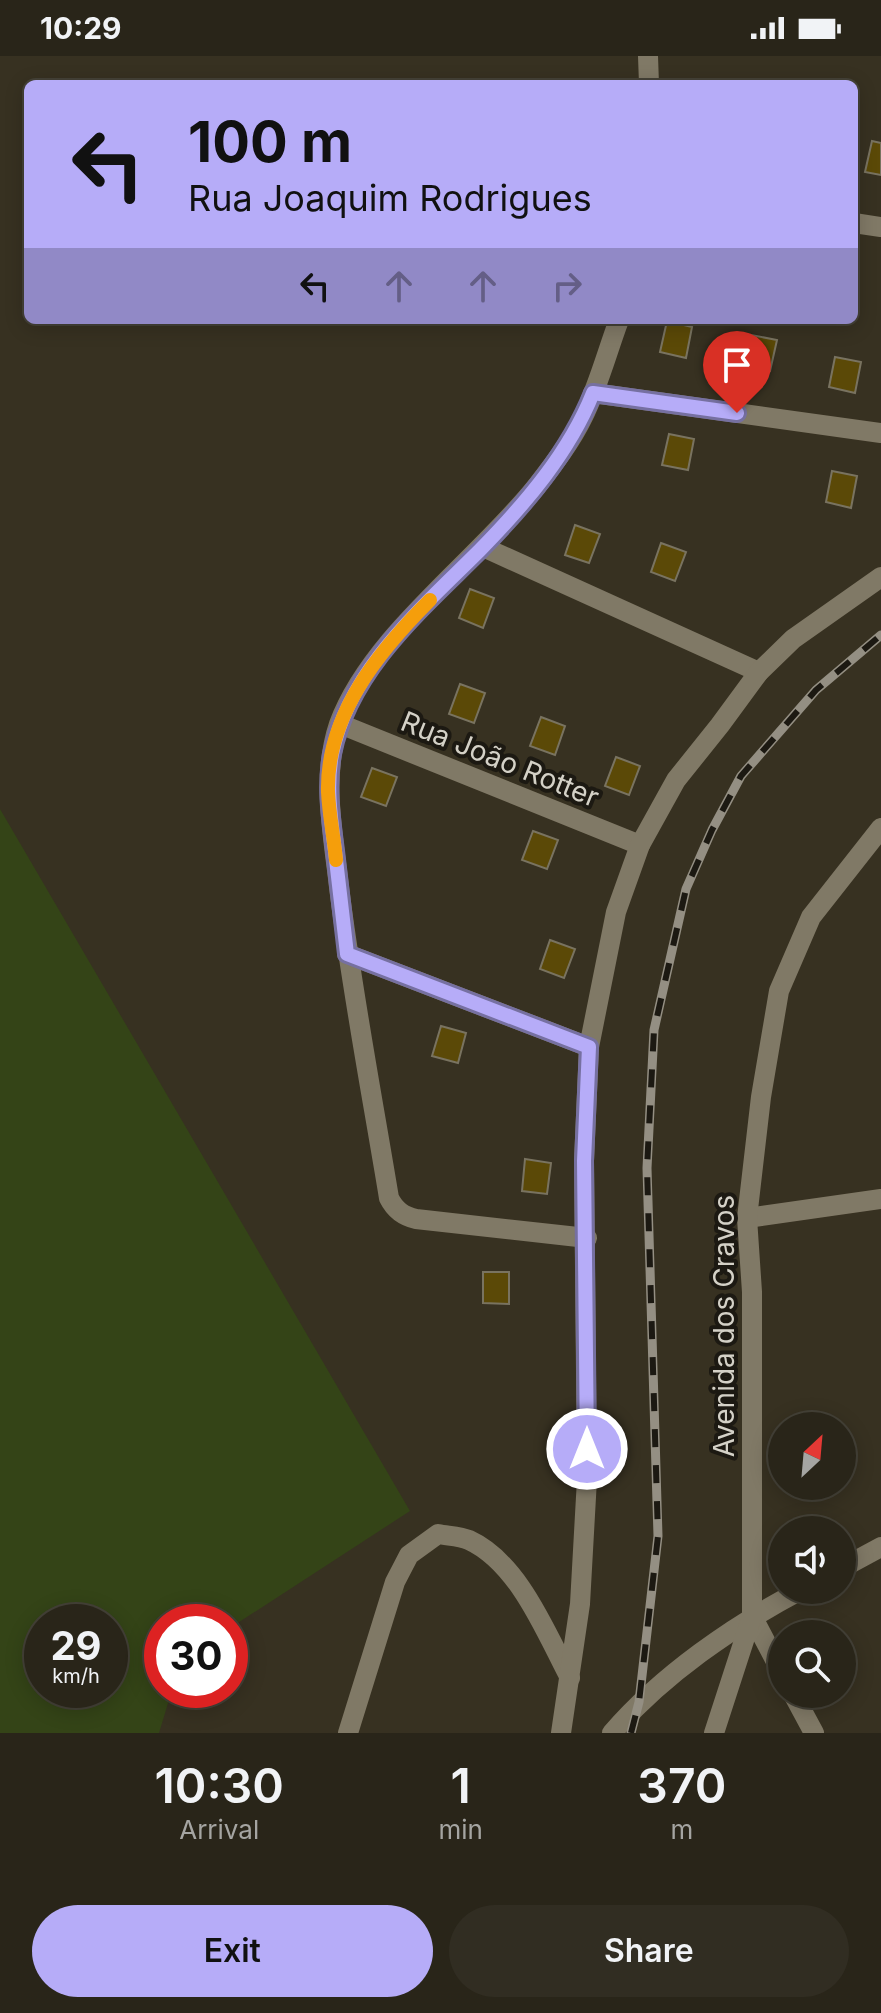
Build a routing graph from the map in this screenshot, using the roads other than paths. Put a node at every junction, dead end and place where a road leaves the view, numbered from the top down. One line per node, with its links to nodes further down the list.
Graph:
1 (648, 56): 2 (street)
2 (649, 80)
3 (858, 224): 4 (street)
4 (881, 227)
5 (618, 324): 6 (street)
6 (593, 393): 7 (street); 8 (street)
7 (881, 433)
8 (483, 547): 10 (street); 11 (street)
9 (881, 577): 10 (street)
10 (759, 672): 13 (street)
11 (340, 724): 13 (street, Rua João Rotter); 14 (street)
12 (881, 828): 17 (street, Avenida dos Cravos)
13 (640, 845): 15 (street)
14 (347, 954): 15 (street); 18 (street)
15 (589, 1047): 18 (street)
16 (881, 1199): 17 (street)
17 (747, 1218): 22 (street, Avenida dos Cravos)
18 (587, 1238): 24 (street)
19 (881, 1547): 20 (street)
20 (856, 1560)
21 (775, 1604): 22 (street)
22 (752, 1616): 23 (street); 28 (street); 29 (street)
23 (768, 1646)
24 (570, 1678): 26 (street); 27 (street)
25 (801, 1708): 30 (street)
26 (348, 1733)
27 (561, 1733)
28 (612, 1733)
29 (714, 1733)
30 (814, 1733)

